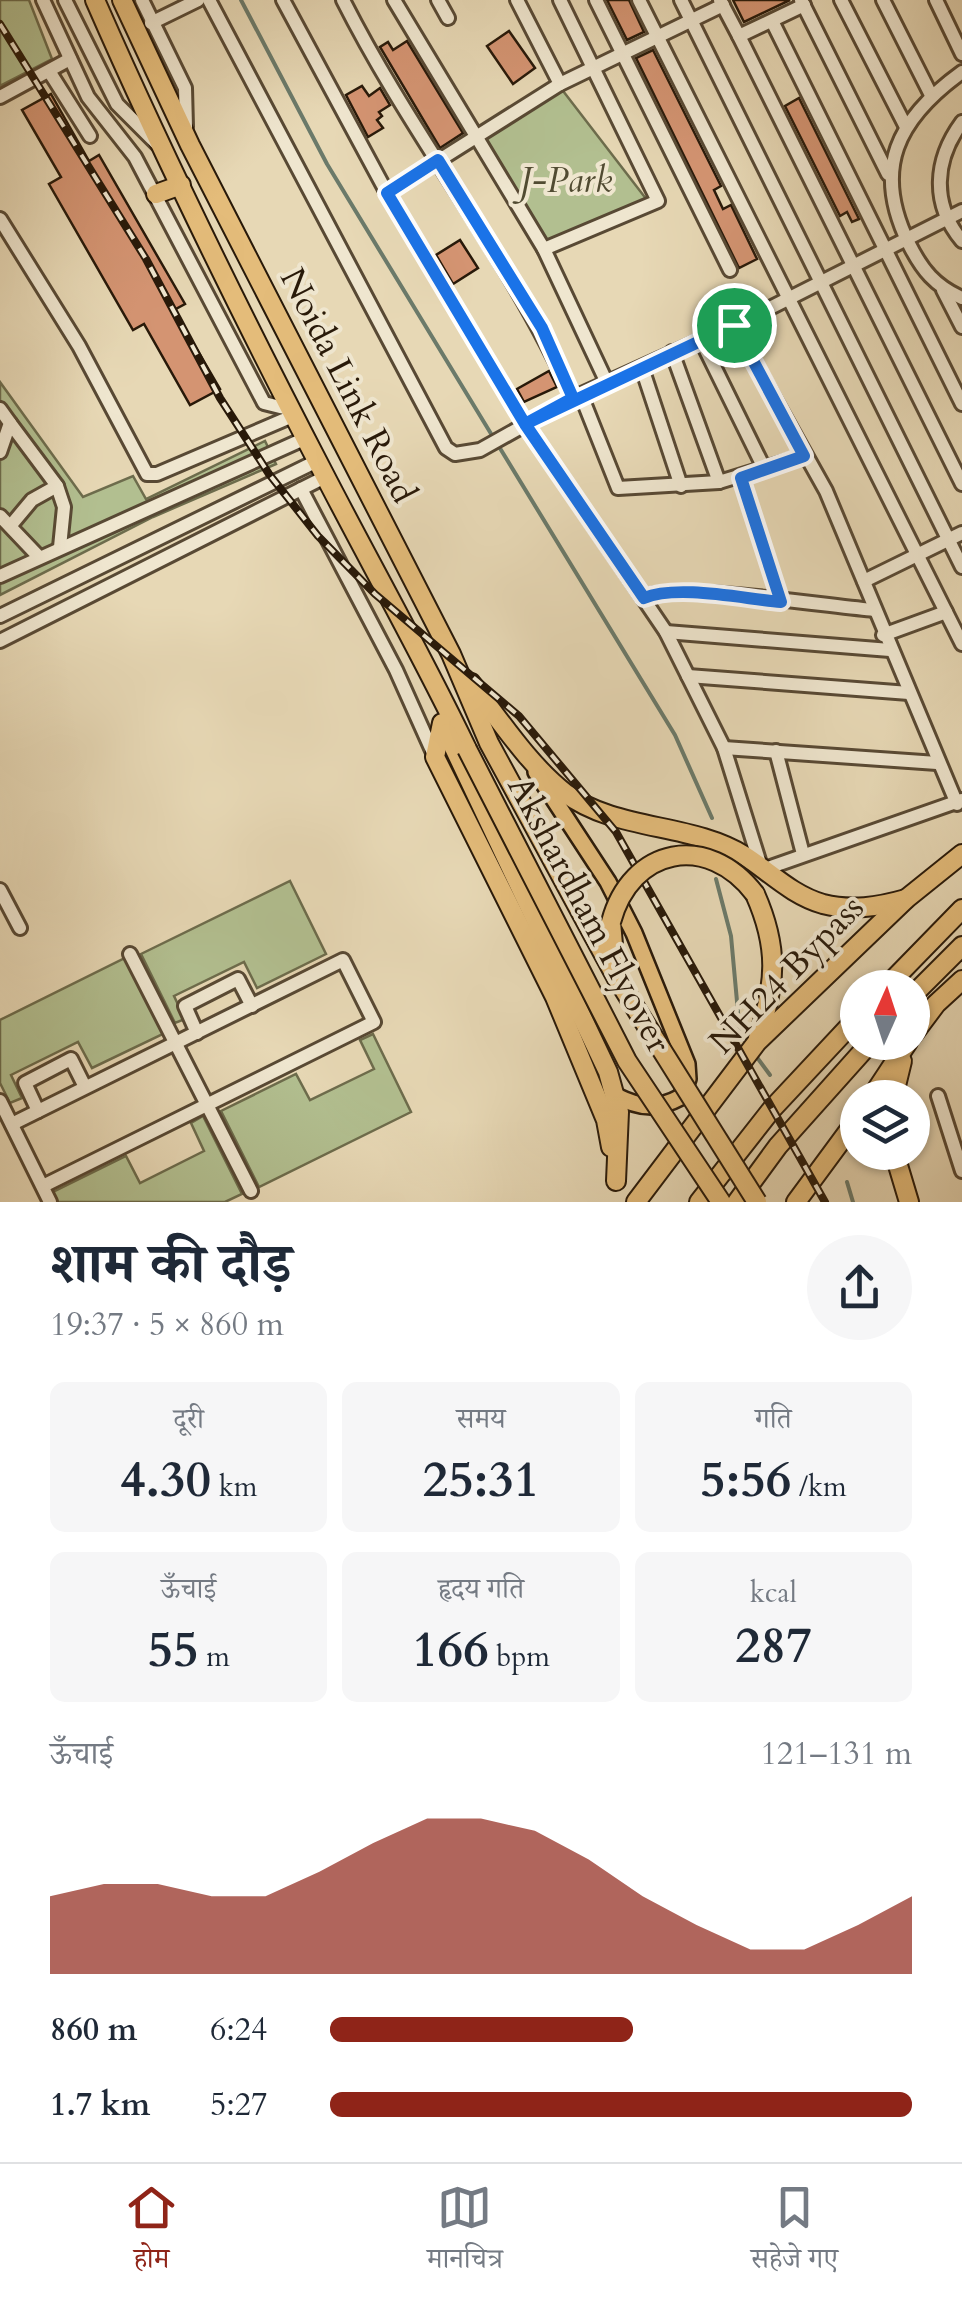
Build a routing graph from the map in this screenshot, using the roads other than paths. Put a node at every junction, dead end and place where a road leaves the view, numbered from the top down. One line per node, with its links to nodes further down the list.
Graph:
1 (43, 0): 30 (street)
2 (66, 0): 42 (street)
3 (95, 0): 42 (highway, Noida Link Road)
4 (122, 0): 41 (highway, Noida Link Road)
5 (142, 0): 25 (street)
6 (198, 0): 25 (street)
7 (209, 0): 72 (street)
8 (283, 0): 46 (street)
9 (343, 0): 43 (street)
10 (394, 0): 39 (street)
11 (438, 0): 22 (street)
12 (516, 0): 34 (street)
13 (560, 0): 31 (street)
14 (596, 0): 28 (street)
15 (639, 0): 26 (street)
16 (681, 0): 23 (street)
17 (841, 0): 38 (street)
18 (883, 0): 35 (street)
19 (936, 0): 29 (street)
20 (802, 2): 24 (street); 44 (street)
21 (722, 3): 23 (street); 27 (street)
22 (448, 18)
23 (691, 20): 26 (street); 57 (street)
24 (772, 20): 27 (street); 53 (street)
25 (151, 22): 41 (street)
26 (657, 36): 28 (street); 60 (street)
27 (739, 36): 55 (street)
28 (623, 51): 31 (street); 56 (street)
29 (962, 54)
30 (70, 59): 32 (street); 47 (street)
31 (593, 69): 34 (street); 54 (street)
32 (49, 71): 36 (street); 40 (street)
33 (962, 72): 35 (street)
34 (560, 84): 39 (street)
35 (930, 94): 38 (street)
36 (0, 98)
37 (962, 122): 50 (street)
38 (906, 128): 44 (street)
39 (477, 134): 43 (street); 54 (street)
40 (90, 136)
41 (190, 145): 105 (highway, Noida Link Road)
42 (166, 152): 45 (highway, Noida Link Road)
43 (438, 160): 46 (street); 67 (street)
44 (888, 174): 51 (street)
45 (181, 185): 47 (highway); 70 (highway, Noida Link Road)
46 (387, 193): 72 (street)
47 (156, 194): 70 (street)
48 (962, 211): 50 (street)
49 (0, 218): 70 (street)
50 (947, 218): 51 (street); 52 (street)
51 (906, 238): 53 (street); 58 (street)
52 (962, 241)
53 (885, 248): 55 (street); 68 (street)
54 (544, 249): 66 (street)
55 (853, 265): 57 (street); 80 (street)
56 (730, 270)
57 (820, 282): 60 (street); 87 (street)
58 (943, 290): 59 (street); 62 (street)
59 (962, 298)
60 (788, 299): 61 (street); 89 (street)
61 (734, 325): 63 (street); 75 (street)
62 (962, 327)
63 (701, 340): 64 (street); 77 (street)
64 (672, 352): 65 (street); 79 (street)
65 (642, 368): 66 (street); 82 (street)
66 (607, 383): 67 (street)
67 (577, 396): 72 (street); 82 (street)
68 (962, 404)
69 (0, 409): 71 (street)
70 (294, 412): 73 (highway, Noida Link Road)
71 (10, 424): 74 (street); 81 (street)
72 (525, 424): 94 (street)
73 (306, 438): 76 (highway, Noida Link Road); 88 (street)
74 (0, 452)
75 (804, 456): 77 (street); 93 (street)
76 (321, 469): 83 (street); 98 (street); 103 (highway, Noida Link Road)
77 (765, 470): 78 (street)
78 (741, 478): 79 (street); 95 (street)
79 (719, 482): 82 (street)
80 (962, 484)
81 (58, 486): 85 (street); 88 (street)
82 (681, 486)
83 (302, 489): 101 (street); 112 (street)
84 (0, 516): 85 (street)
85 (12, 524): 90 (street)
86 (962, 533): 87 (street)
87 (949, 540): 89 (street); 91 (street)
88 (60, 547): 90 (street)
89 (916, 556): 93 (street); 97 (street)
90 (38, 557): 92 (street)
91 (962, 567)
92 (0, 576)
93 (864, 581): 96 (street)
94 (644, 598): 95 (street); 99 (street)
95 (781, 602): 96 (street)
96 (874, 610): 100 (street)
97 (946, 612): 100 (street); 102 (street)
98 (0, 616)
99 (666, 632): 104 (street); 106 (street)
100 (884, 636): 104 (street)
101 (0, 641)
102 (962, 644)
103 (418, 647): 108 (highway); 152 (highway, Akshardham Flyover, bridge)
104 (890, 650): 107 (street)
105 (450, 654): 109 (highway); 125 (highway, Akshardham Flyover)
106 (688, 676): 107 (street); 110 (street)
107 (908, 693): 113 (street)
108 (442, 721): 112 (highway); 136 (highway)
109 (518, 743): 117 (highway); 136 (main road)
110 (724, 748): 111 (street); 117 (street)
111 (776, 751): 113 (street); 115 (street)
112 (434, 757): 145 (highway)
113 (937, 764): 114 (street)
114 (959, 802): 115 (street)
115 (803, 854): 117 (street)
116 (962, 854): 119 (highway, NH24 Bypass)
117 (762, 870): 119 (highway)
118 (0, 890): 121 (street)
119 (906, 898): 132 (highway, NH24 Bypass)
120 (962, 909): 124 (highway)
121 (20, 928)
122 (962, 946): 126 (highway)
123 (130, 954): 133 (street)
124 (903, 970)
125 (616, 978): 132 (highway, bridge); 154 (highway, Akshardham Flyover, bridge)
126 (930, 978)
127 (962, 980): 129 (highway)
128 (252, 1006): 130 (street); 130 (street); 139 (street)
129 (930, 1012)
130 (197, 1033): 133 (street)
131 (840, 1036): 151 (highway)
132 (757, 1042): 150 (highway, NH24 Bypass)
133 (176, 1044): 135 (street); 139 (street)
134 (855, 1060): 153 (highway)
135 (85, 1088): 140 (street); 140 (street)
136 (616, 1096): 145 (highway)
137 (938, 1096): 144 (street)
138 (0, 1101): 141 (street)
139 (208, 1105): 146 (street); 147 (street)
140 (38, 1111): 141 (street)
141 (12, 1124): 146 (street)
142 (840, 1142): 155 (highway)
143 (900, 1170): 156 (highway)
144 (962, 1171)
145 (616, 1182): 149 (highway)
146 (43, 1186): 148 (street)
147 (252, 1191)
148 (50, 1202)
149 (612, 1202)
150 (636, 1202)
151 (699, 1202)
152 (721, 1202)
153 (738, 1202)
154 (756, 1202)
155 (796, 1202)
156 (910, 1202)

